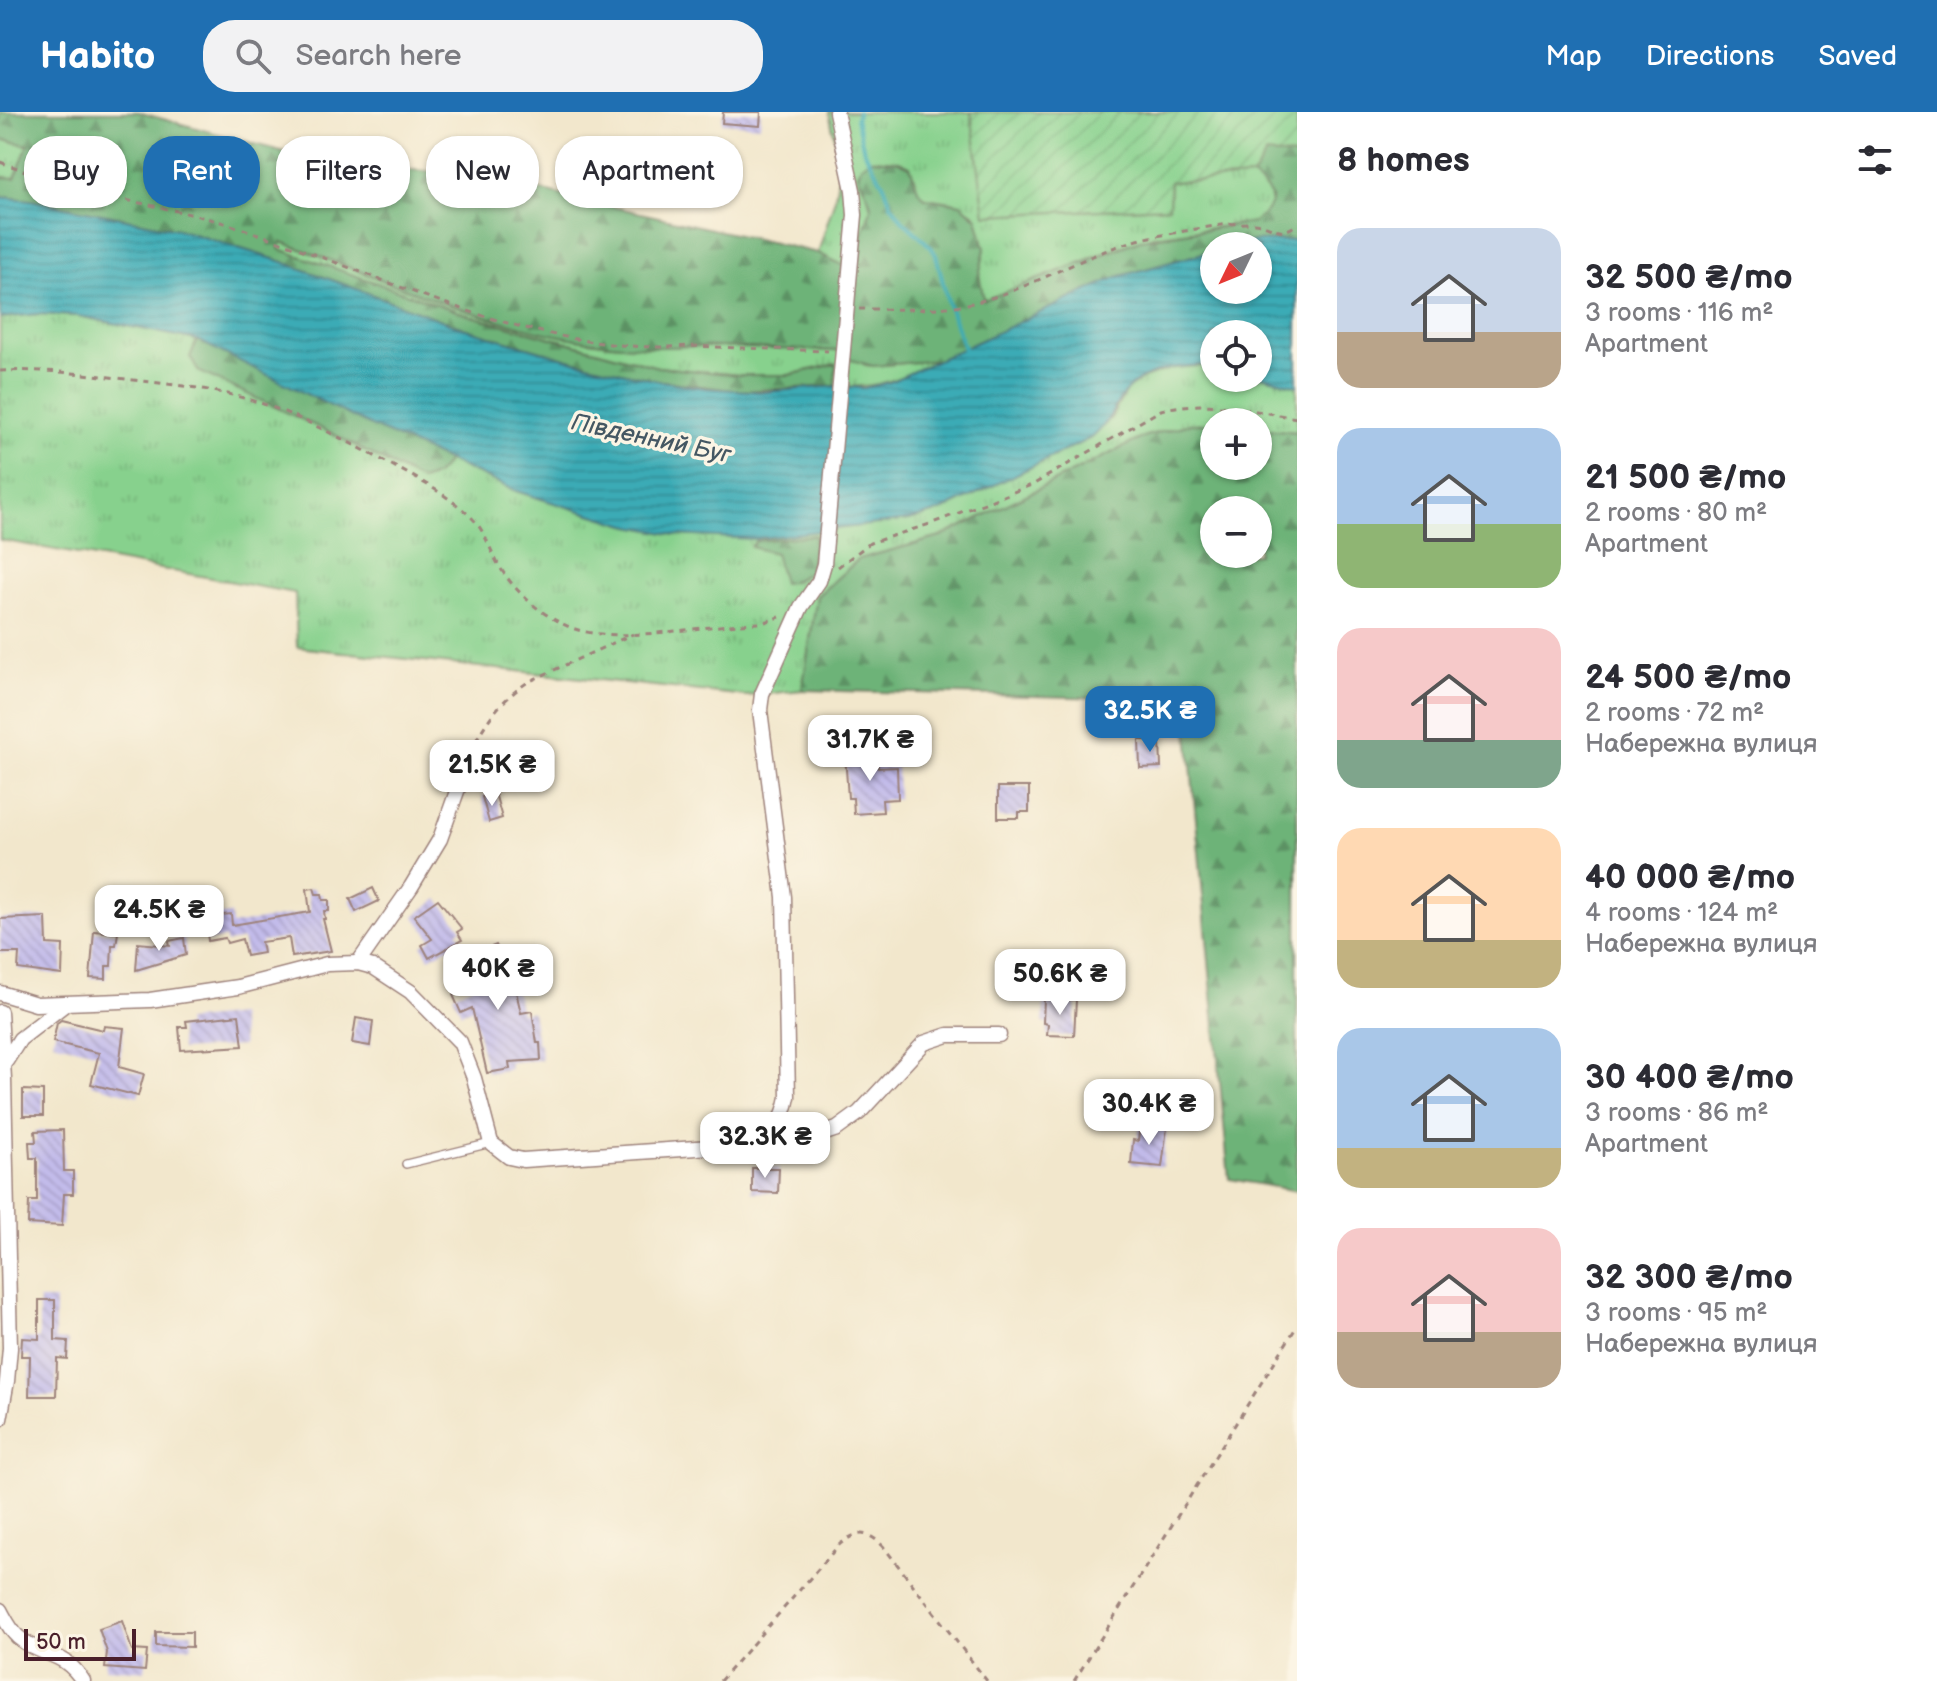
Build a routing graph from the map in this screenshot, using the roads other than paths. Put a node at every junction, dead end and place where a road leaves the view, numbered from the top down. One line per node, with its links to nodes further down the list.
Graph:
1 (836, 112): 10 (street)
2 (471, 752): 3 (street)
3 (358, 963): 5 (street); 9 (street)
4 (0, 993): 5 (street)
5 (64, 1005): 8 (street)
6 (0, 1012): 8 (street)
7 (999, 1035): 10 (street)
8 (4, 1065): 12 (street)
9 (491, 1143): 10 (street); 11 (lane)
10 (754, 1144)
11 (406, 1164)
12 (0, 1419)
13 (0, 1610): 14 (street)
14 (83, 1681)

